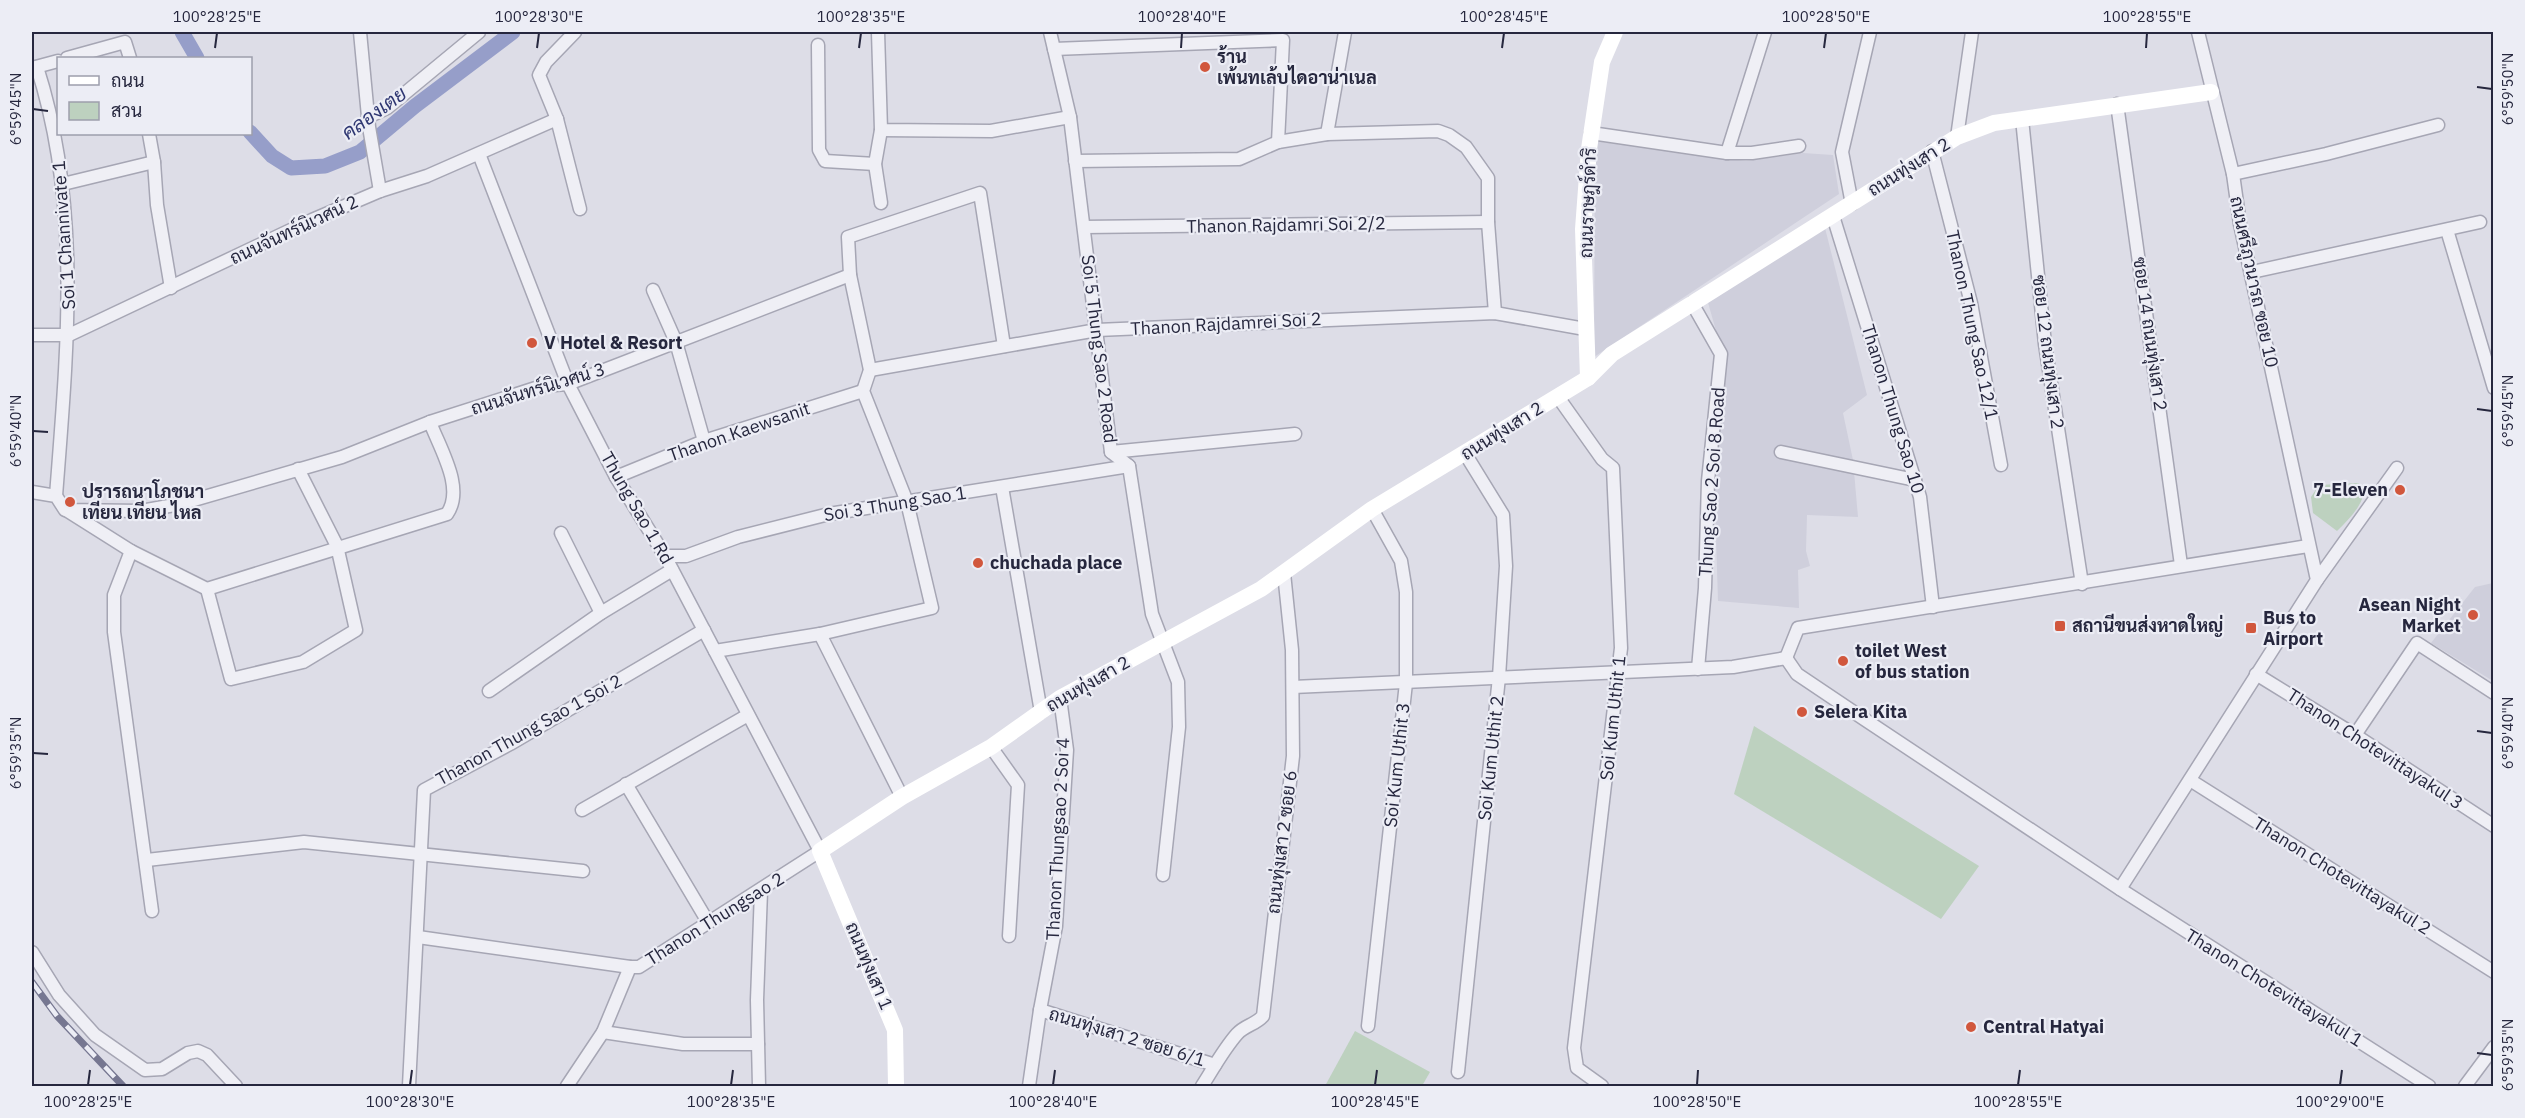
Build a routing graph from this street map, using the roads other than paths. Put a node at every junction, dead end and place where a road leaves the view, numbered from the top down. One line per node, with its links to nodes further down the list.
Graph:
1 (360, 32): 23 (street)
2 (575, 32): 21 (street)
3 (878, 32): 25 (street)
4 (1050, 32): 13 (street, Soi 5 Thung Sao 2 Road)
5 (1345, 32): 27 (street)
6 (1615, 32): 26 (street, ถนนราษฎร์ดำริ)
7 (1765, 32): 33 (street)
8 (1870, 32): 42 (street)
9 (1972, 32): 29 (street)
10 (2198, 32): 18 (street, ถนนศรีภูวนารถ ซอย 10)
11 (472, 34): 23 (street)
12 (818, 45): 37 (street)
13 (1054, 49): 20 (street, Soi 5 Thung Sao 2 Road); 30 (street)
14 (71, 57): 15 (street)
15 (130, 57)
16 (57, 61): 17 (street)
17 (34, 68): 39 (street, Soi 1 Channivate 1)
18 (2211, 92): 19 (street, ถนนทุ่งเสา 2); 38 (street, ถนนศรีภูวนารถ ซอย 10)
19 (2117, 104): 22 (street, ถนนทุ่งเสา 2); 90 (street, ซอย 14 ถนนทุ่งเสา 2)
20 (1070, 117): 25 (street); 35 (street, Soi 5 Thung Sao 2 Road)
21 (557, 119): 34 (street, ถนนจันทร์นิเวศน์ 2); 43 (street)
22 (2022, 119): 29 (street, ถนนทุ่งเสา 2); 94 (street, ซอย 12 ถนนทุ่งเสา 2)
23 (369, 122): 40 (street)
24 (2438, 125): 38 (street)
25 (881, 130): 37 (street)
26 (1591, 133): 33 (street); 55 (street, ถนนราษฎร์ดำริ)
27 (1327, 134): 30 (street); 45 (street)
28 (149, 135): 36 (street)
29 (1957, 137): 32 (street, ถนนทุ่งเสา 2)
30 (1278, 142): 35 (street)
31 (1799, 146): 33 (street)
32 (1932, 151): 42 (street, ถนนทุ่งเสา 2); 73 (street, Thanon Thung Sao 12/1)
33 (1727, 153)
34 (479, 154): 40 (street, ถนนจันทร์นิเวศน์ 2); 63 (street, Thung Sao 1 Rd)
35 (1076, 161): 47 (street, Soi 5 Thung Sao 2 Road)
36 (154, 162): 39 (street); 51 (street)
37 (875, 164): 41 (street)
38 (2233, 174): 49 (street, ถนนศรีภูวนารถ ซอย 10)
39 (63, 184): 58 (street, Soi 1 Channivate 1)
40 (380, 191): 51 (street, ถนนจันทร์นิเวศน์ 2)
41 (881, 203)
42 (1852, 204): 44 (street, ถนนทุ่งเสา 2)
43 (580, 209)
44 (1833, 216): 53 (street, ถนนทุ่งเสา 2); 78 (street, Thanon Thung Sao 10)
45 (1488, 222): 47 (street, Thanon Rajdamri Soi 2/2); 54 (street)
46 (2480, 222): 48 (street)
47 (1084, 227): 56 (street, Soi 5 Thung Sao 2 Road)
48 (2446, 230): 49 (street); 64 (street)
49 (2252, 272): 87 (street, ถนนศรีภูวนารถ ซอย 10)
50 (850, 275): 59 (street, ถนนจันทร์นิเวศน์ 3); 60 (street); 61 (street)
51 (171, 288): 58 (street, ถนนจันทร์นิเวศน์ 2)
52 (653, 290): 59 (street)
53 (1692, 303): 62 (street, ถนนทุ่งเสา 2); 103 (street, Thung Sao 2 Soi 8 Road)
54 (1495, 313): 55 (street, Thanon Rajdamrei Soi 2); 56 (street, Thanon Rajdamrei Soi 2)
55 (1585, 329): 62 (street, ถนนราษฎร์ดำริ)
56 (1096, 330): 60 (street, Thanon Rajdamrei Soi 2); 70 (street, Soi 5 Thung Sao 2 Road)
57 (32, 335): 58 (street, ถนนจันทร์นิเวศน์ 2)
58 (69, 335): 81 (street, Soi 1 Channivate 1)
59 (676, 342): 63 (street, ถนนจันทร์นิเวศน์ 3); 69 (street)
60 (1005, 346): 61 (street, Thanon Rajdamrei Soi 2)
61 (870, 370): 65 (street)
62 (1587, 378): 66 (street, ถนนทุ่งเสา 2)
63 (568, 384): 67 (street, ถนนจันทร์นิเวศน์ 3); 77 (street, Thung Sao 1 Rd)
64 (2493, 388)
65 (863, 391): 69 (street, Thanon Kaewsanit); 82 (street)
66 (1558, 397): 72 (street, ถนนทุ่งเสา 2); 104 (street, Soi Kum Uthit 1)
67 (430, 422): 76 (street, ถนนจันทร์นิเวศน์ 3); 86 (street)
68 (1295, 434): 70 (street)
69 (704, 441): 77 (street, Thanon Kaewsanit)
70 (1112, 452): 74 (street, Soi 5 Thung Sao 2 Road)
71 (1781, 453): 78 (street)
72 (1466, 455): 83 (street, ถนนทุ่งเสา 2); 106 (street, Soi Kum Uthit 2)
73 (2001, 465)
74 (1129, 466): 79 (street, Soi 3 Thung Sao 1); 100 (street, Soi 5 Thung Sao 2 Road)
75 (2397, 468): 93 (street)
76 (298, 469): 84 (street, ถนนจันทร์นิเวศน์ 3); 86 (street)
77 (616, 477): 89 (street, Thung Sao 1 Rd)
78 (1915, 480): 96 (street, Thanon Thung Sao 10)
79 (1002, 487): 82 (street, Soi 3 Thung Sao 1); 112 (street)
80 (32, 492): 81 (street)
81 (56, 496): 84 (street)
82 (907, 502): 89 (street, Soi 3 Thung Sao 1); 99 (street)
83 (1372, 509): 92 (street, ถนนทุ่งเสา 2); 107 (street, Soi Kum Uthit 3)
84 (65, 510): 88 (street)
85 (561, 533): 97 (street)
86 (337, 546): 95 (street); 95 (street)
87 (2308, 546): 90 (street); 93 (street, ถนนศรีภูวนารถ ซอย 10)
88 (131, 551): 95 (street); 123 (street)
89 (665, 556): 91 (street, Thung Sao 1 Rd)
90 (2181, 565): 94 (street)
91 (672, 570): 97 (street); 98 (street, Thung Sao 1 Rd)
92 (1284, 573): 100 (street, ถนนทุ่งเสา 2); 108 (street, ถนนทุ่งเสา 2 ซอย 6)
93 (2317, 580): 105 (street)
94 (2082, 584): 96 (street)
95 (207, 589)
96 (1933, 607): 102 (street)
97 (601, 613): 109 (street)
98 (704, 630): 101 (street, Thung Sao 1 Rd); 122 (street, Thanon Thung Sao 1 Soi 2)
99 (820, 634): 101 (street); 118 (street)
100 (1164, 641): 111 (street, ถนนทุ่งเสา 2); 125 (street, Soi 5 Thung Sao 2 Road)
101 (715, 651): 113 (street, Thung Sao 1 Rd)
102 (1786, 658): 103 (street); 126 (street, Thanon Chotevittayakul 1)
103 (1698, 669): 104 (street)
104 (1617, 674): 106 (street); 149 (street, Soi Kum Uthit 1)
105 (2256, 674): 114 (street, Thanon Chotevittayakul 3); 116 (street)
106 (1499, 677): 107 (street); 141 (street, Soi Kum Uthit 2)
107 (1406, 684): 108 (street); 136 (street, Soi Kum Uthit 3)
108 (1293, 687): 140 (street, ถนนทุ่งเสา 2 ซอย 6)
109 (489, 691)
110 (2493, 693): 114 (street)
111 (1060, 698): 112 (street, ถนนทุ่งเสา 2); 135 (street, Thanon Thungsao 2 Soi 4)
112 (1041, 712): 115 (street, ถนนทุ่งเสา 2)
113 (748, 715): 117 (street); 121 (street, Thung Sao 1 Rd)
114 (2355, 735): 120 (street, Thanon Chotevittayakul 3)
115 (991, 747): 118 (street, ถนนทุ่งเสา 2); 130 (street)
116 (2190, 780): 126 (street); 134 (street, Thanon Chotevittayakul 2)
117 (627, 784): 119 (street); 129 (street)
118 (902, 797): 121 (street, ถนนทุ่งเสา 2)
119 (582, 810)
120 (2493, 826)
121 (820, 851): 127 (street, Thanon Thungsao 2); 146 (street, ถนนทุ่งเสา 1)
122 (421, 855): 123 (street); 124 (street); 131 (street, Thanon Thung Sao 1 Soi 2)
123 (147, 860): 128 (street)
124 (583, 871)
125 (1163, 875)
126 (2120, 889): 150 (street, Thanon Chotevittayakul 1)
127 (760, 891): 129 (street, Thanon Thungsao 2); 138 (street)
128 (152, 911)
129 (708, 922): 133 (street, Thanon Thungsao 2)
130 (1010, 936)
131 (418, 937): 133 (street); 143 (street, Thanon Thung Sao 1 Soi 2)
132 (32, 952): 142 (street)
133 (630, 967): 137 (street, Thanon Thungsao 2)
134 (2493, 972)
135 (1040, 1010): 140 (street, ถนนทุ่งเสา 2 ซอย 6/1); 147 (street, Thanon Thungsao 2 Soi 4)
136 (1368, 1026)
137 (603, 1032): 138 (street); 144 (street, Thanon Thungsao 2)
138 (758, 1044): 145 (street)
139 (2493, 1047): 151 (street)
140 (1215, 1065): 148 (street, ถนนทุ่งเสา 2 ซอย 6)
141 (1458, 1072)
142 (236, 1086)
143 (409, 1086)
144 (567, 1086)
145 (759, 1086)
146 (896, 1086)
147 (1029, 1086)
148 (1202, 1086)
149 (1602, 1086)
150 (2429, 1086)
151 (2465, 1086)

